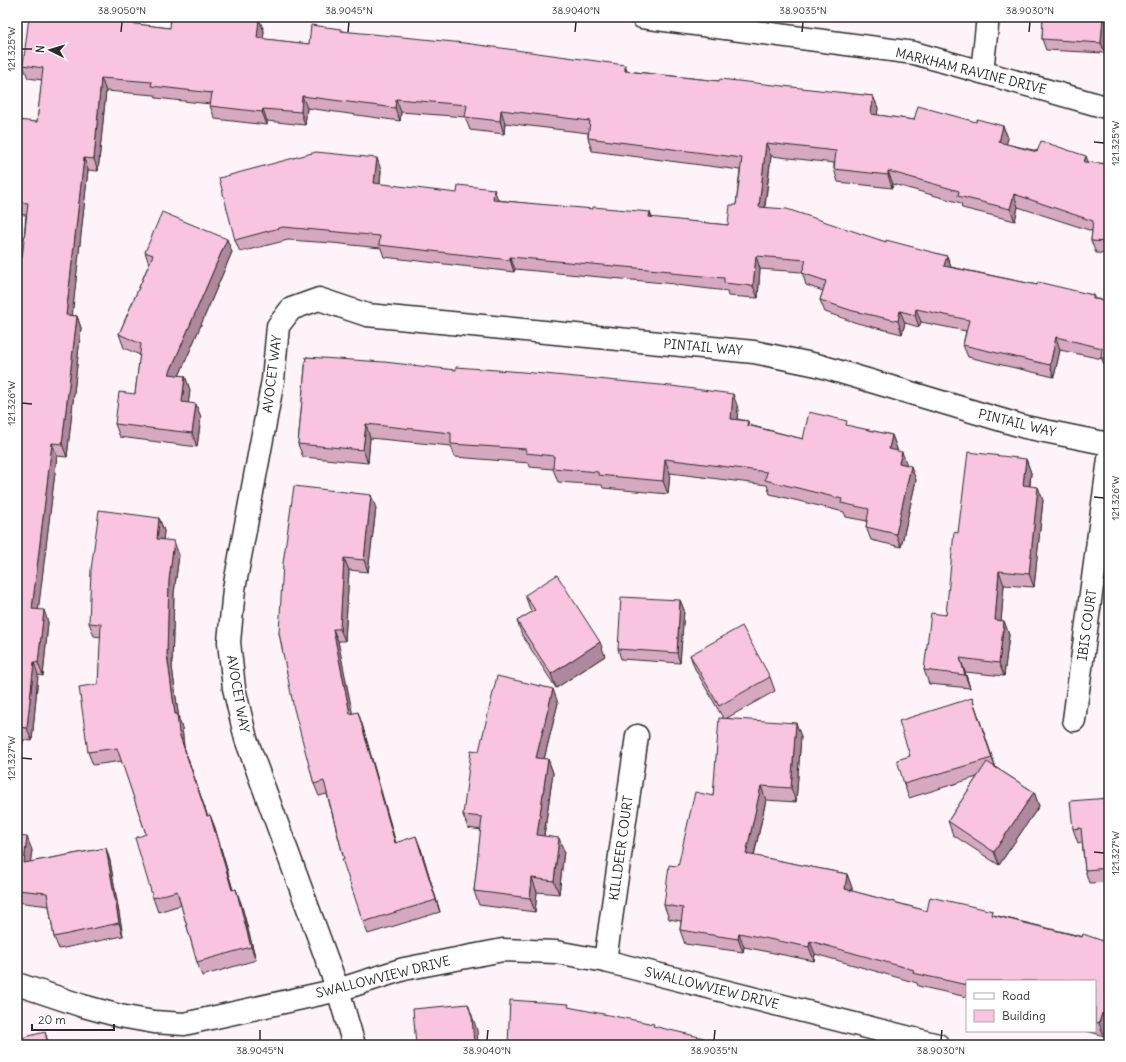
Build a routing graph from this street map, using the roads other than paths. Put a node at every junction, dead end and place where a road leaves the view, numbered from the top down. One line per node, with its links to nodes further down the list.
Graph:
1 (642, 17): 3 (street, MARKHAM RAVINE DRIVE)
2 (988, 17): 4 (street)
3 (675, 19): 4 (street, MARKHAM RAVINE DRIVE)
4 (982, 72): 5 (street, MARKHAM RAVINE DRIVE)
5 (1109, 108)
6 (291, 309): 7 (street, PINTAIL WAY); 13 (street, AVOCET WAY)
7 (1109, 444)
8 (1109, 459): 9 (street, IBIS COURT)
9 (1074, 720)
10 (637, 736): 11 (street, KILLDEER COURT)
11 (605, 961): 13 (street, SWALLOWVIEW DRIVE); 15 (street, SWALLOWVIEW DRIVE)
12 (17, 984): 13 (street, SWALLOWVIEW DRIVE)
13 (338, 990): 14 (street, AVOCET WAY)
14 (354, 1045)
15 (938, 1045)

